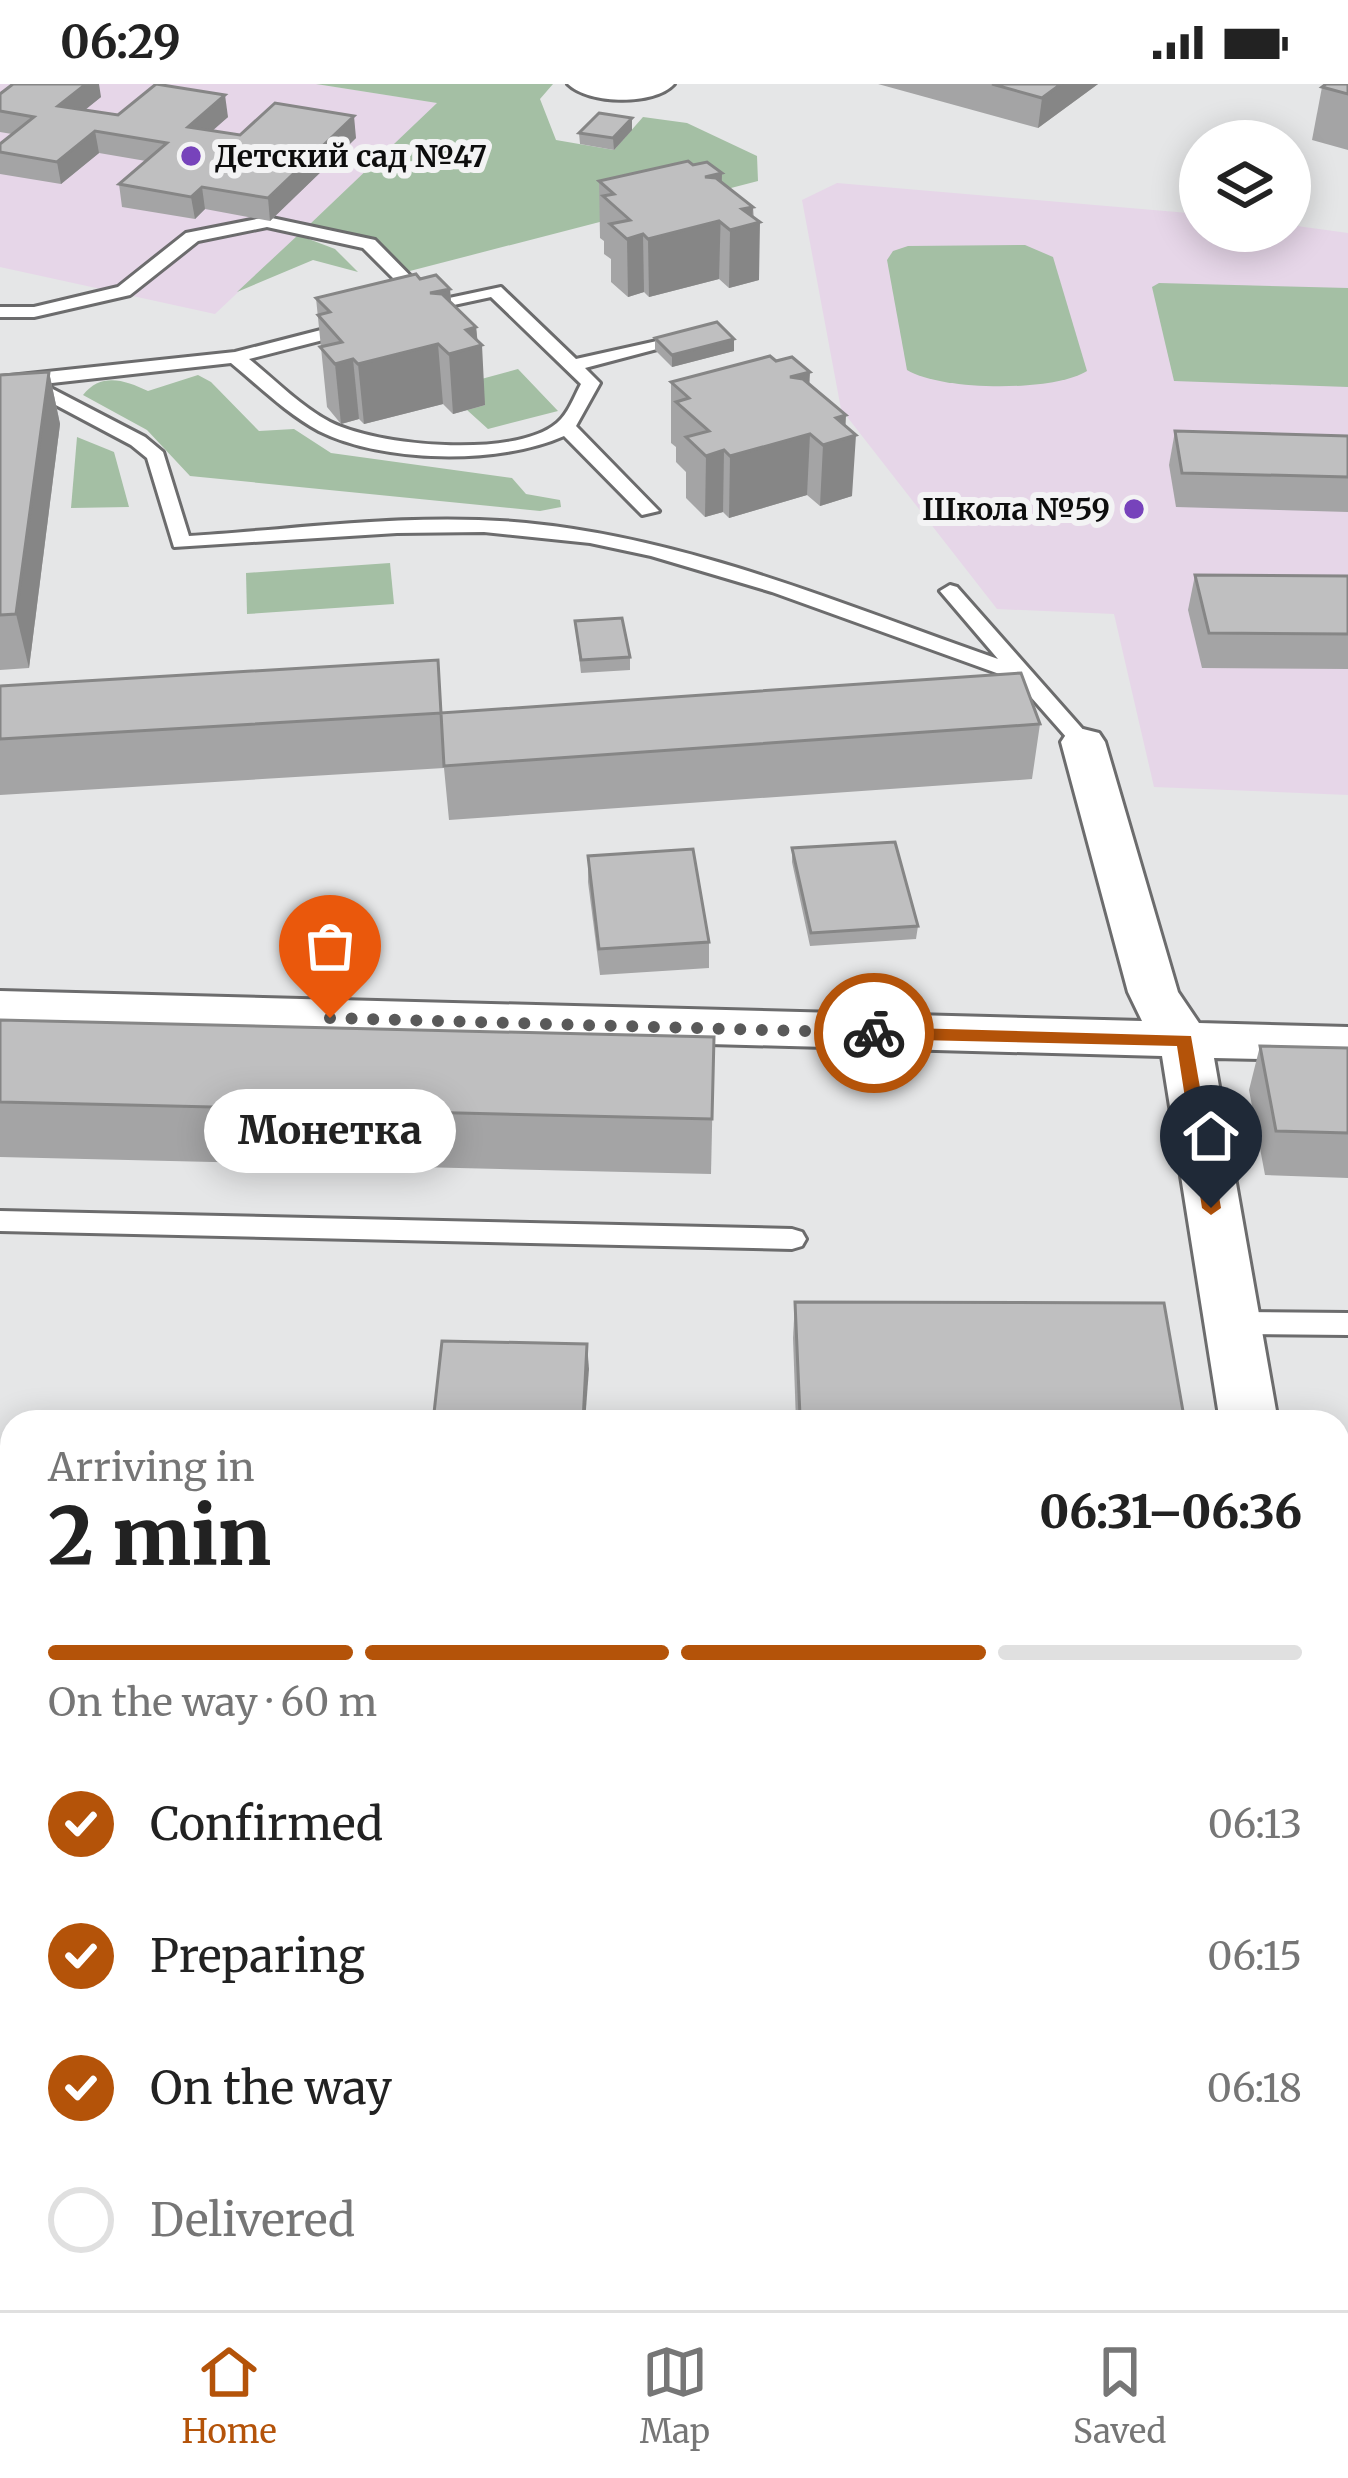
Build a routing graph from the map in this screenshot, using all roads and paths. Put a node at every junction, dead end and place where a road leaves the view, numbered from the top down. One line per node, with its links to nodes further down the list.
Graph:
1 (583, 84): 2 (street)
2 (659, 84)
3 (431, 307): 4 (lane); 5 (lane); 9 (lane)
4 (0, 312)
5 (387, 318)
6 (366, 323): 8 (lane)
7 (650, 345): 9 (lane)
8 (235, 357): 10 (lane); 11 (lane)
9 (574, 364): 11 (lane)
10 (11, 381): 14 (lane)
11 (566, 427): 12 (lane)
12 (649, 511)
13 (950, 591): 14 (lane)
14 (1024, 675): 15 (lane)
15 (1083, 742): 17 (street)
16 (0, 1008): 17 (street)
17 (1185, 1040): 18 (street); 21 (street)
18 (1348, 1044)
19 (0, 1221): 20 (lane)
20 (792, 1239)
21 (1235, 1323): 22 (lane); 23 (street)
22 (1348, 1324)
23 (1247, 1410)

